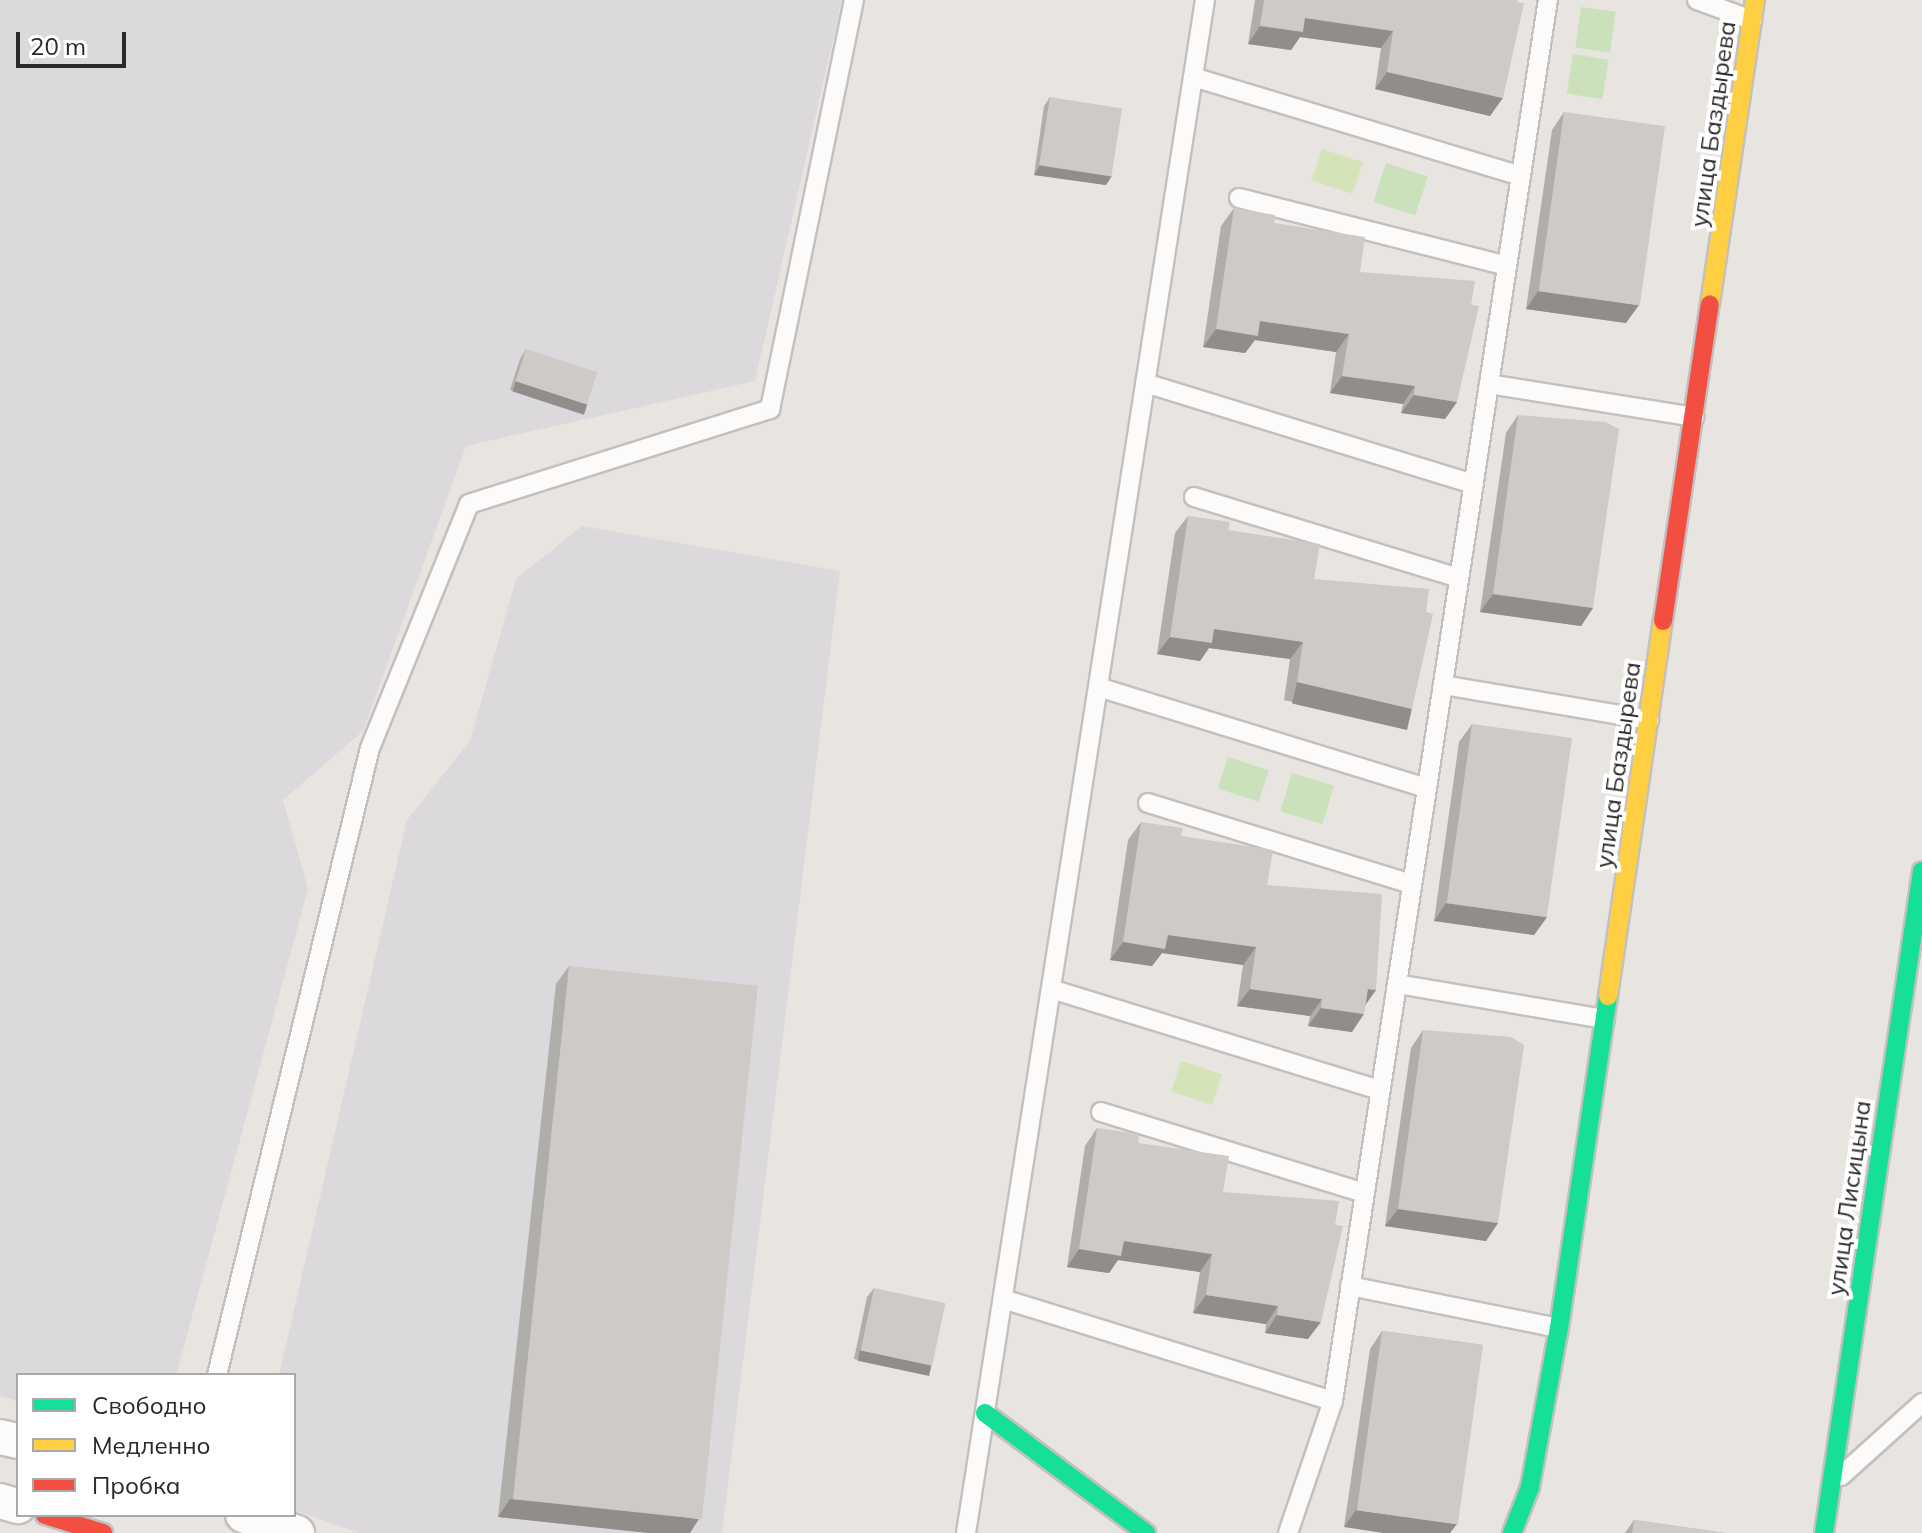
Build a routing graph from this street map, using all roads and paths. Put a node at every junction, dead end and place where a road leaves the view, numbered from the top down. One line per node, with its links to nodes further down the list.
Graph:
1 (854, 0): 33 (lane)
2 (1205, 0): 7 (lane)
3 (1548, 0): 8 (lane)
4 (1697, 0): 6 (lane)
5 (1755, 0): 6 (street, улица Баздырева)
6 (1752, 20): 13 (street, улица Баздырева)
7 (1193, 77): 8 (lane); 11 (lane)
8 (1521, 176): 10 (lane)
9 (1239, 198): 10 (lane)
10 (1507, 266): 12 (lane)
11 (1145, 383): 14 (lane); 18 (lane)
12 (1489, 384): 13 (lane); 14 (lane)
13 (1694, 417): 19 (street, улица Баздырева)
14 (1473, 484): 16 (lane)
15 (1194, 497): 16 (lane)
16 (1459, 578): 17 (lane)
17 (1443, 685): 19 (lane); 20 (lane)
18 (1098, 687): 20 (lane); 25 (lane)
19 (1649, 720): 26 (street, улица Баздырева)
20 (1427, 788): 23 (lane)
21 (1148, 803): 23 (lane)
22 (1922, 871): 37 (street, улица Лисицына)
23 (1412, 884): 24 (lane)
24 (1397, 984): 26 (lane); 27 (lane)
25 (1051, 989): 27 (lane); 31 (lane)
26 (1605, 1019): 32 (street, улица Баздырева)
27 (1380, 1090): 29 (lane)
28 (1101, 1112): 29 (lane)
29 (1365, 1193): 30 (lane)
30 (1350, 1286): 32 (lane); 34 (lane)
31 (1003, 1299): 34 (lane); 36 (lane)
32 (1559, 1328): 45 (street, улица Баздырева)
33 (217, 1373)
34 (1333, 1401): 44 (lane)
35 (1922, 1403): 37 (lane)
36 (985, 1413): 42 (lane); 43 (street)
37 (1831, 1486): 46 (street, улица Лисицына)
38 (51, 1517): 40 (street)
39 (249, 1517): 41 (street)
40 (103, 1533)
41 (297, 1533)
42 (966, 1533)
43 (1146, 1533)
44 (1288, 1533)
45 (1512, 1533)
46 (1824, 1533)

